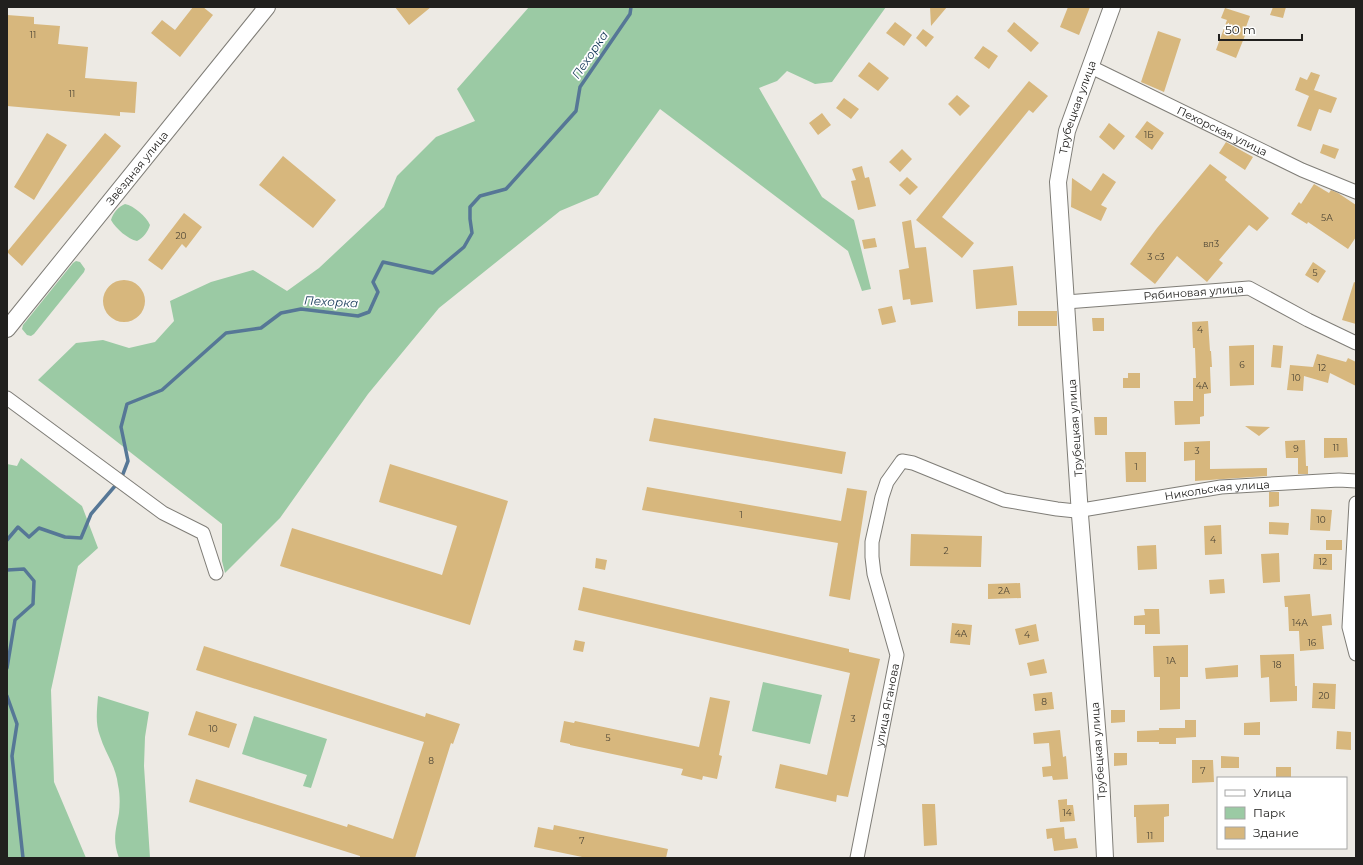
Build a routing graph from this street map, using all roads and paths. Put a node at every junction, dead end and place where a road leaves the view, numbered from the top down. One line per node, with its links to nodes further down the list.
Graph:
1 (268, 7): 6 (main road, Звёздная улица)
2 (1112, 7): 3 (main road, Трубецкая улица)
3 (1091, 67): 4 (street, Пехорская улица); 5 (main road, Трубецкая улица)
4 (1356, 192)
5 (1066, 302): 7 (street, Рябиновая улица); 11 (main road, Трубецкая улица)
6 (7, 329)
7 (1356, 343)
8 (7, 398): 13 (street)
9 (1356, 481): 11 (street, Никольская улица)
10 (1356, 503): 14 (street)
11 (1080, 511): 12 (street, Никольская улица); 16 (main road, Трубецкая улица)
12 (875, 531): 15 (street, улица Яганова)
13 (216, 573)
14 (1356, 654)
15 (857, 858)
16 (1106, 858)

